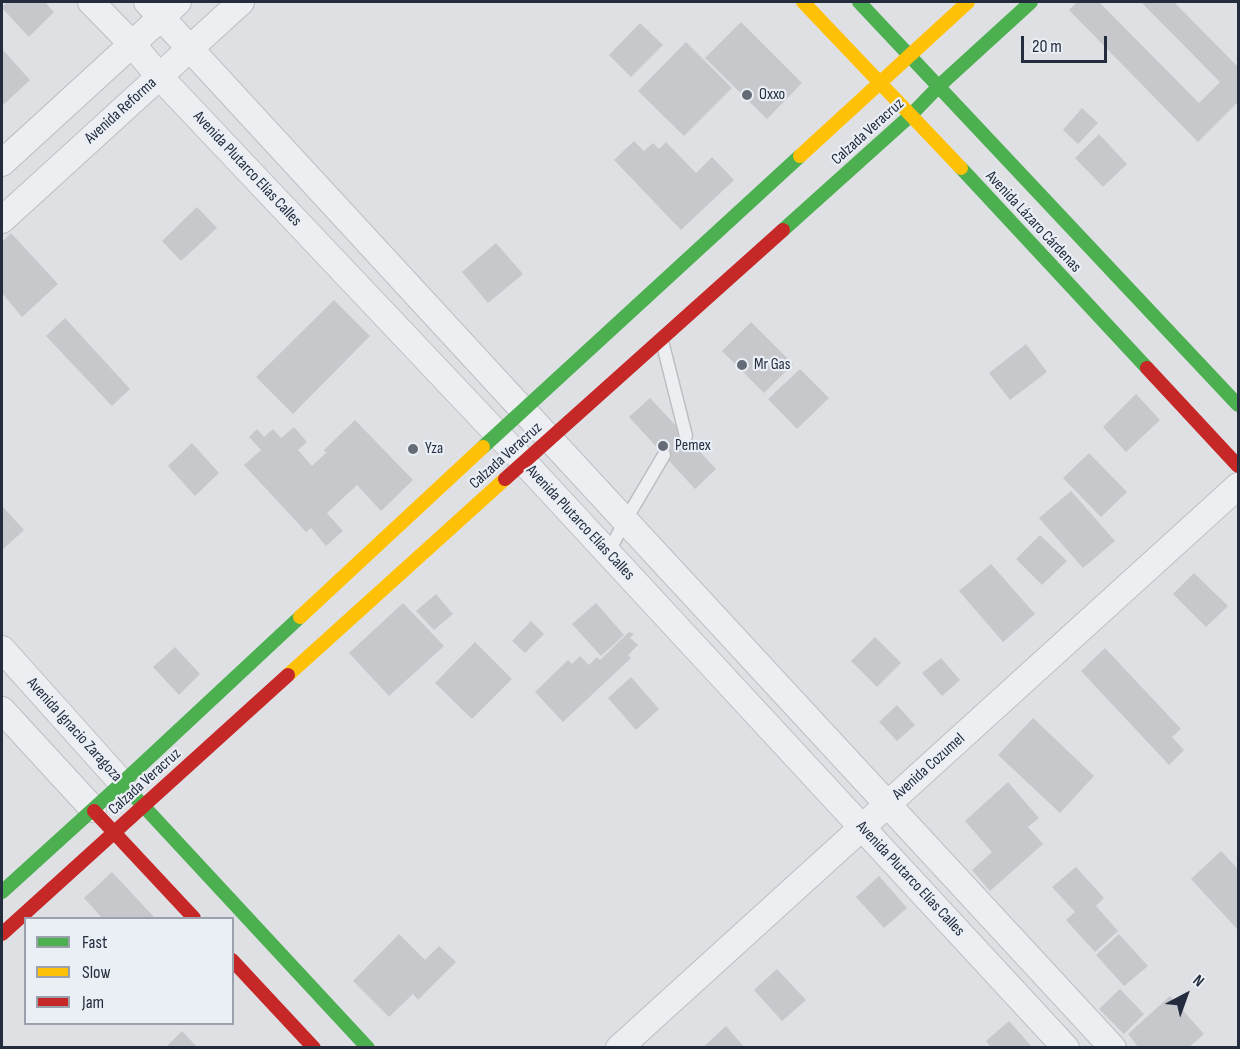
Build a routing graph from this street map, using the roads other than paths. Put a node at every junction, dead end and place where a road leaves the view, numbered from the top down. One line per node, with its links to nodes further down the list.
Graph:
1 (91, 2): 8 (street, Avenida Plutarco Elías Calles)
2 (241, 2): 9 (street, Avenida Reforma)
3 (803, 2): 12 (main road, Avenida Lázaro Cárdenas)
4 (859, 2): 10 (main road, Avenida Lázaro Cárdenas)
5 (968, 2): 10 (main road, Calzada Veracruz)
6 (1031, 2): 13 (main road, Calzada Veracruz)
7 (163, 7): 8 (street); 9 (street, Avenida Plutarco Elías Calles)
8 (132, 44): 11 (street, Avenida Plutarco Elías Calles); 15 (street)
9 (190, 48): 11 (street, Avenida Reforma); 19 (street, Avenida Plutarco Elías Calles)
10 (909, 54): 12 (main road, Calzada Veracruz); 13 (main road, Avenida Lázaro Cárdenas)
11 (159, 76): 16 (street, Avenida Reforma); 20 (street, Avenida Plutarco Elías Calles)
12 (879, 82): 14 (main road, Avenida Lázaro Cárdenas); 19 (main road, Calzada Veracruz)
13 (939, 87): 14 (main road, Calzada Veracruz); 18 (main road, Avenida Lázaro Cárdenas)
14 (911, 115): 17 (main road, Calzada Veracruz); 25 (main road, Avenida Lázaro Cárdenas)
15 (2, 163)
16 (2, 220)
17 (661, 340): 21 (lane); 22 (main road, Calzada Veracruz)
18 (1239, 405)
19 (523, 410): 20 (main road, Calzada Veracruz); 22 (street, Avenida Plutarco Elías Calles)
20 (497, 434): 24 (street, Avenida Plutarco Elías Calles); 31 (main road, Calzada Veracruz)
21 (686, 436)
22 (549, 439): 24 (main road, Calzada Veracruz); 27 (street, Avenida Plutarco Elías Calles)
23 (664, 455): 27 (lane)
24 (524, 462): 28 (street, Avenida Plutarco Elías Calles); 33 (main road, Calzada Veracruz)
25 (1239, 466)
26 (1239, 486): 32 (street, Avenida Cozumel)
27 (625, 520): 28 (lane); 32 (street, Avenida Plutarco Elías Calles)
28 (608, 553): 35 (street, Avenida Plutarco Elías Calles)
29 (2, 649): 31 (street, Avenida Ignacio Zaragoza)
30 (2, 710): 34 (street)
31 (122, 783): 33 (main road, Avenida Ignacio Zaragoza); 34 (main road, Calzada Veracruz)
32 (888, 804): 35 (street, Avenida Cozumel); 45 (street, Avenida Plutarco Elías Calles)
33 (143, 806): 36 (main road, Calzada Veracruz); 42 (main road, Avenida Ignacio Zaragoza)
34 (93, 809): 36 (main road); 37 (main road, Calzada Veracruz)
35 (862, 827): 43 (street, Avenida Cozumel); 44 (street, Avenida Plutarco Elías Calles)
36 (114, 832): 38 (main road); 39 (main road, Calzada Veracruz)
37 (2, 892)
38 (193, 917)
39 (2, 934)
40 (234, 962): 41 (main road)
41 (314, 1047)
42 (368, 1047)
43 (619, 1047)
44 (1066, 1047)
45 (1113, 1047)

